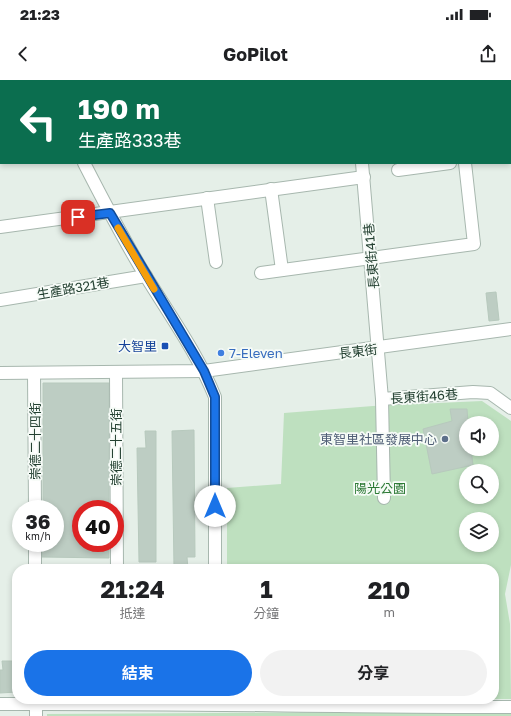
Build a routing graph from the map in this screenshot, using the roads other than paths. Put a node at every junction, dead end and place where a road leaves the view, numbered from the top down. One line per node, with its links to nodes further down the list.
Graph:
1 (85, 164): 9 (street)
2 (362, 164): 6 (street, 長東街41巷)
3 (443, 164): 5 (street)
4 (465, 164): 11 (street)
5 (398, 170)
6 (364, 177): 7 (street); 11 (street, 長東街41巷)
7 (271, 189): 8 (street); 13 (street)
8 (207, 198): 9 (street); 12 (street)
9 (110, 213): 10 (street); 15 (street)
10 (0, 227)
11 (371, 259): 13 (street); 18 (street, 長東街41巷)
12 (216, 262)
13 (282, 270): 14 (street)
14 (261, 273)
15 (146, 276): 16 (street, 生產路321巷); 19 (street)
16 (0, 300)
17 (511, 329): 18 (street, 長東街)
18 (379, 348): 19 (street, 長東街); 23 (street, 長東街46巷)
19 (204, 371): 20 (street, 長東街); 30 (street)
20 (116, 372): 22 (street, 長東街); 29 (street, 崇德二十五街)
21 (0, 373): 22 (street, 長東街)
22 (34, 373): 26 (street, 崇德二十四街)
23 (382, 399): 24 (street, 長東街46巷); 25 (street)
24 (511, 408)
25 (384, 498)
26 (35, 500)
27 (35, 552): 28 (street)
28 (35, 564)
29 (117, 564)
30 (215, 564)
31 (0, 704): 34 (street)
32 (76, 704): 34 (street)
33 (145, 704): 36 (street)
34 (36, 706)
35 (511, 707): 37 (street)
36 (214, 709): 37 (street)
37 (347, 712)

